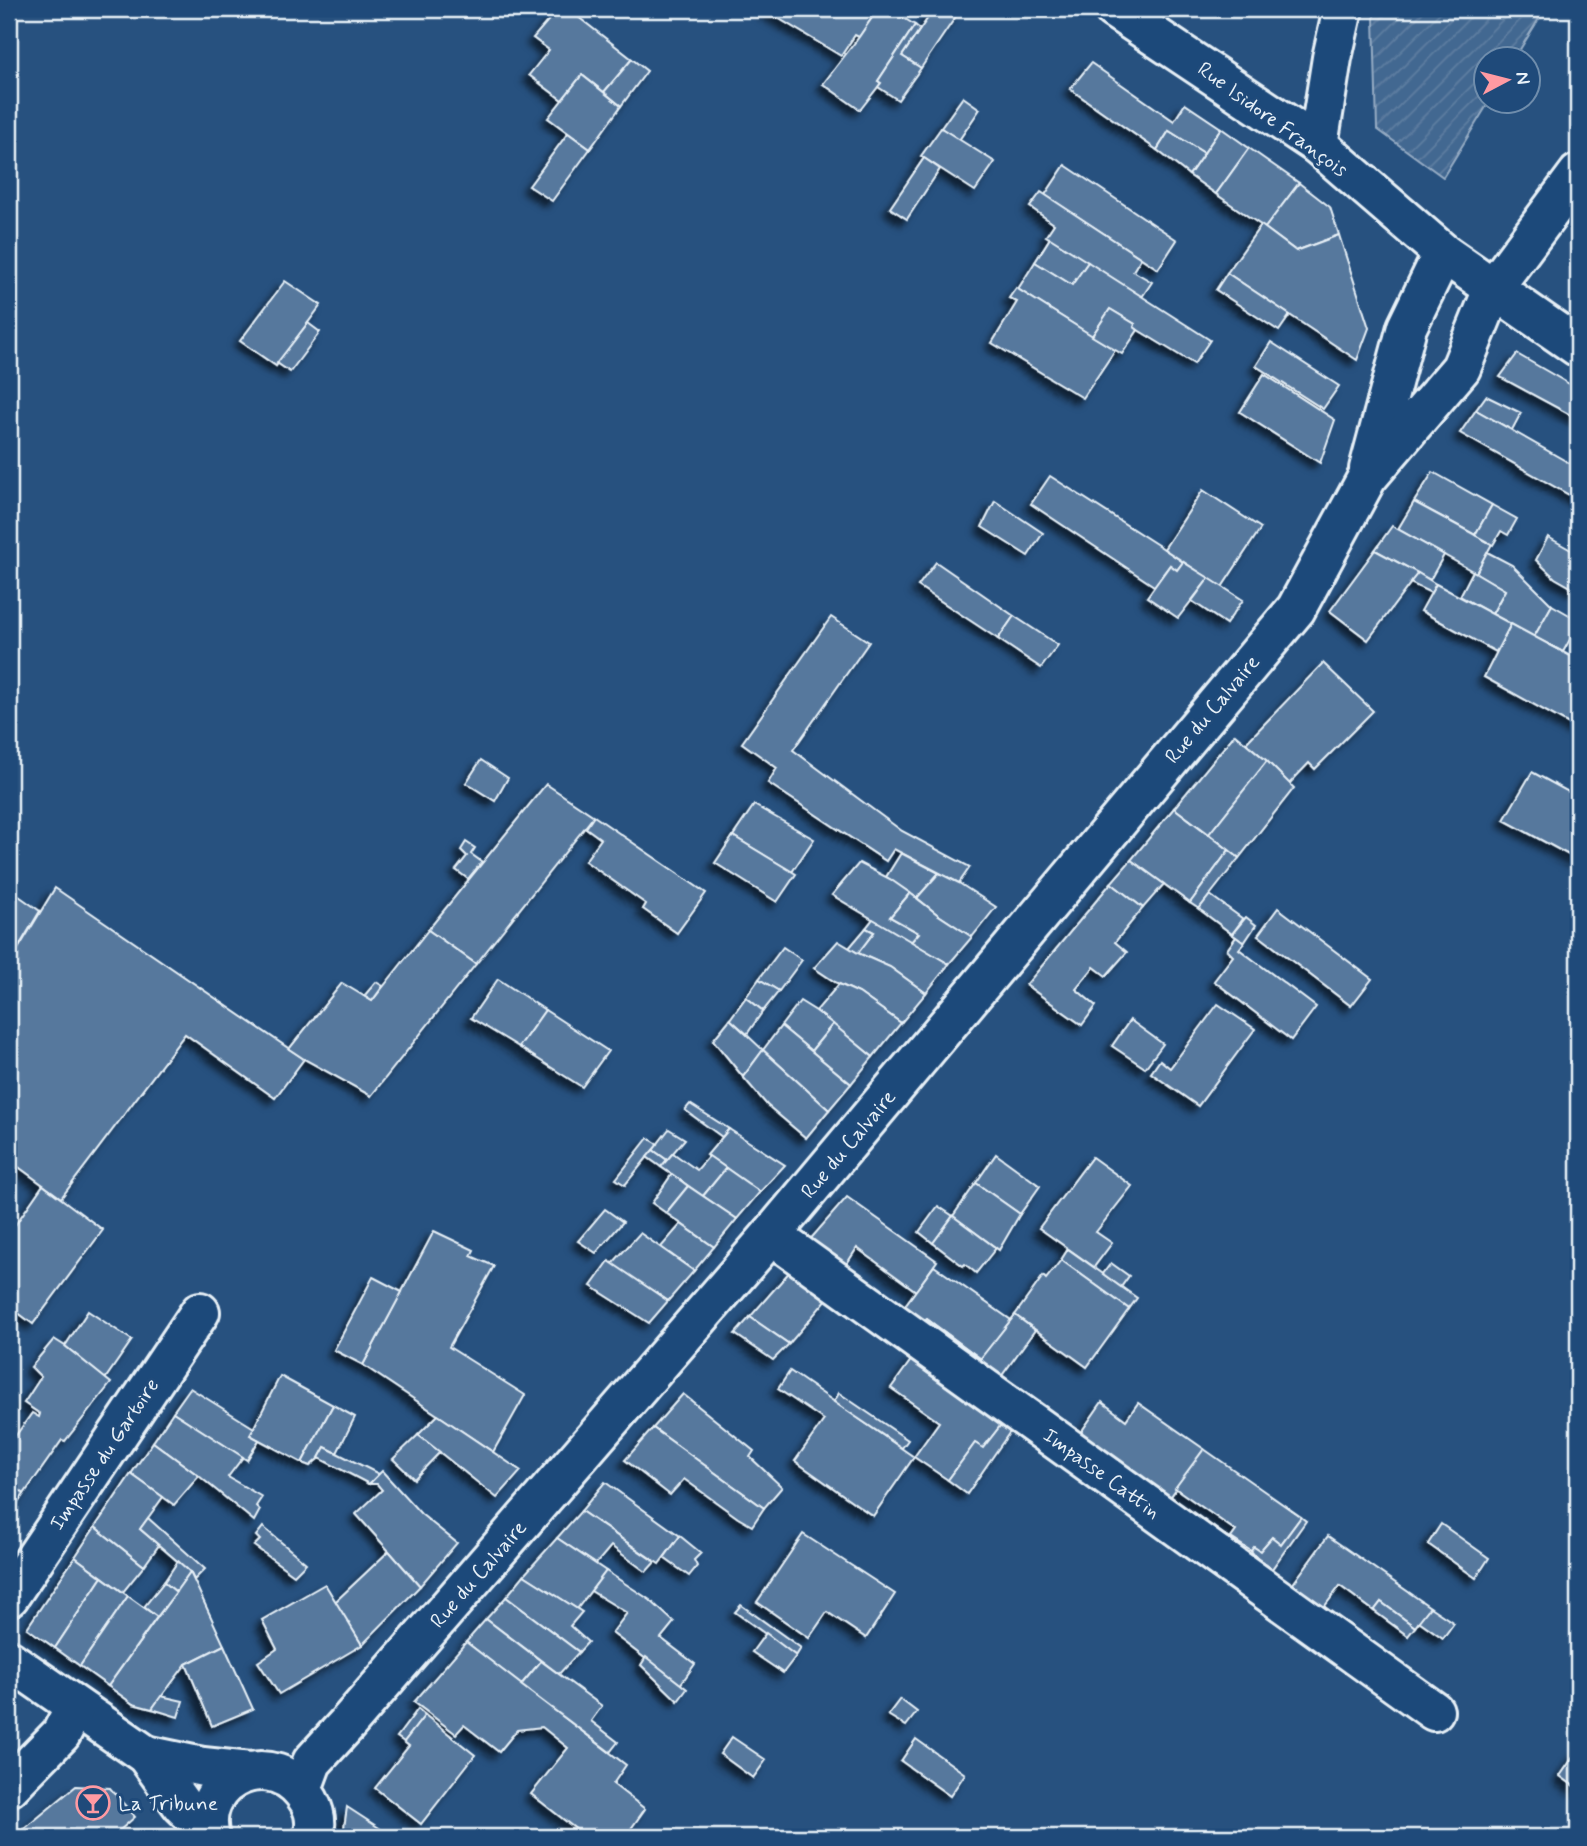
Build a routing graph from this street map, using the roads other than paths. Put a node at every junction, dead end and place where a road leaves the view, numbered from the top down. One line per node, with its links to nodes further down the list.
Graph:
1 (1114, 9): 3 (street, Rue Isidore François)
2 (1343, 9): 3 (street)
3 (1318, 145): 5 (street, Rue Isidore François)
4 (1578, 174): 6 (street, Rue du Calvaire)
5 (1443, 253): 6 (street, Rue Isidore François); 8 (street, Rue du Calvaire)
6 (1494, 287): 7 (street, Rue Isidore François); 8 (street, Rue du Calvaire)
7 (1578, 347)
8 (1367, 478): 9 (street, Rue du Calvaire)
9 (771, 1236): 14 (street, Impasse Cattin); 18 (street, Rue du Calvaire)
10 (200, 1312): 11 (street, Impasse du Gartoire)
11 (9, 1597)
12 (9, 1660): 13 (street)
13 (75, 1707): 15 (street); 17 (street)
14 (1434, 1711)
15 (146, 1755): 16 (street); 19 (street)
16 (250, 1772): 18 (street); 19 (street)
17 (9, 1787)
18 (302, 1789): 20 (street)
19 (208, 1833)
20 (313, 1837)

